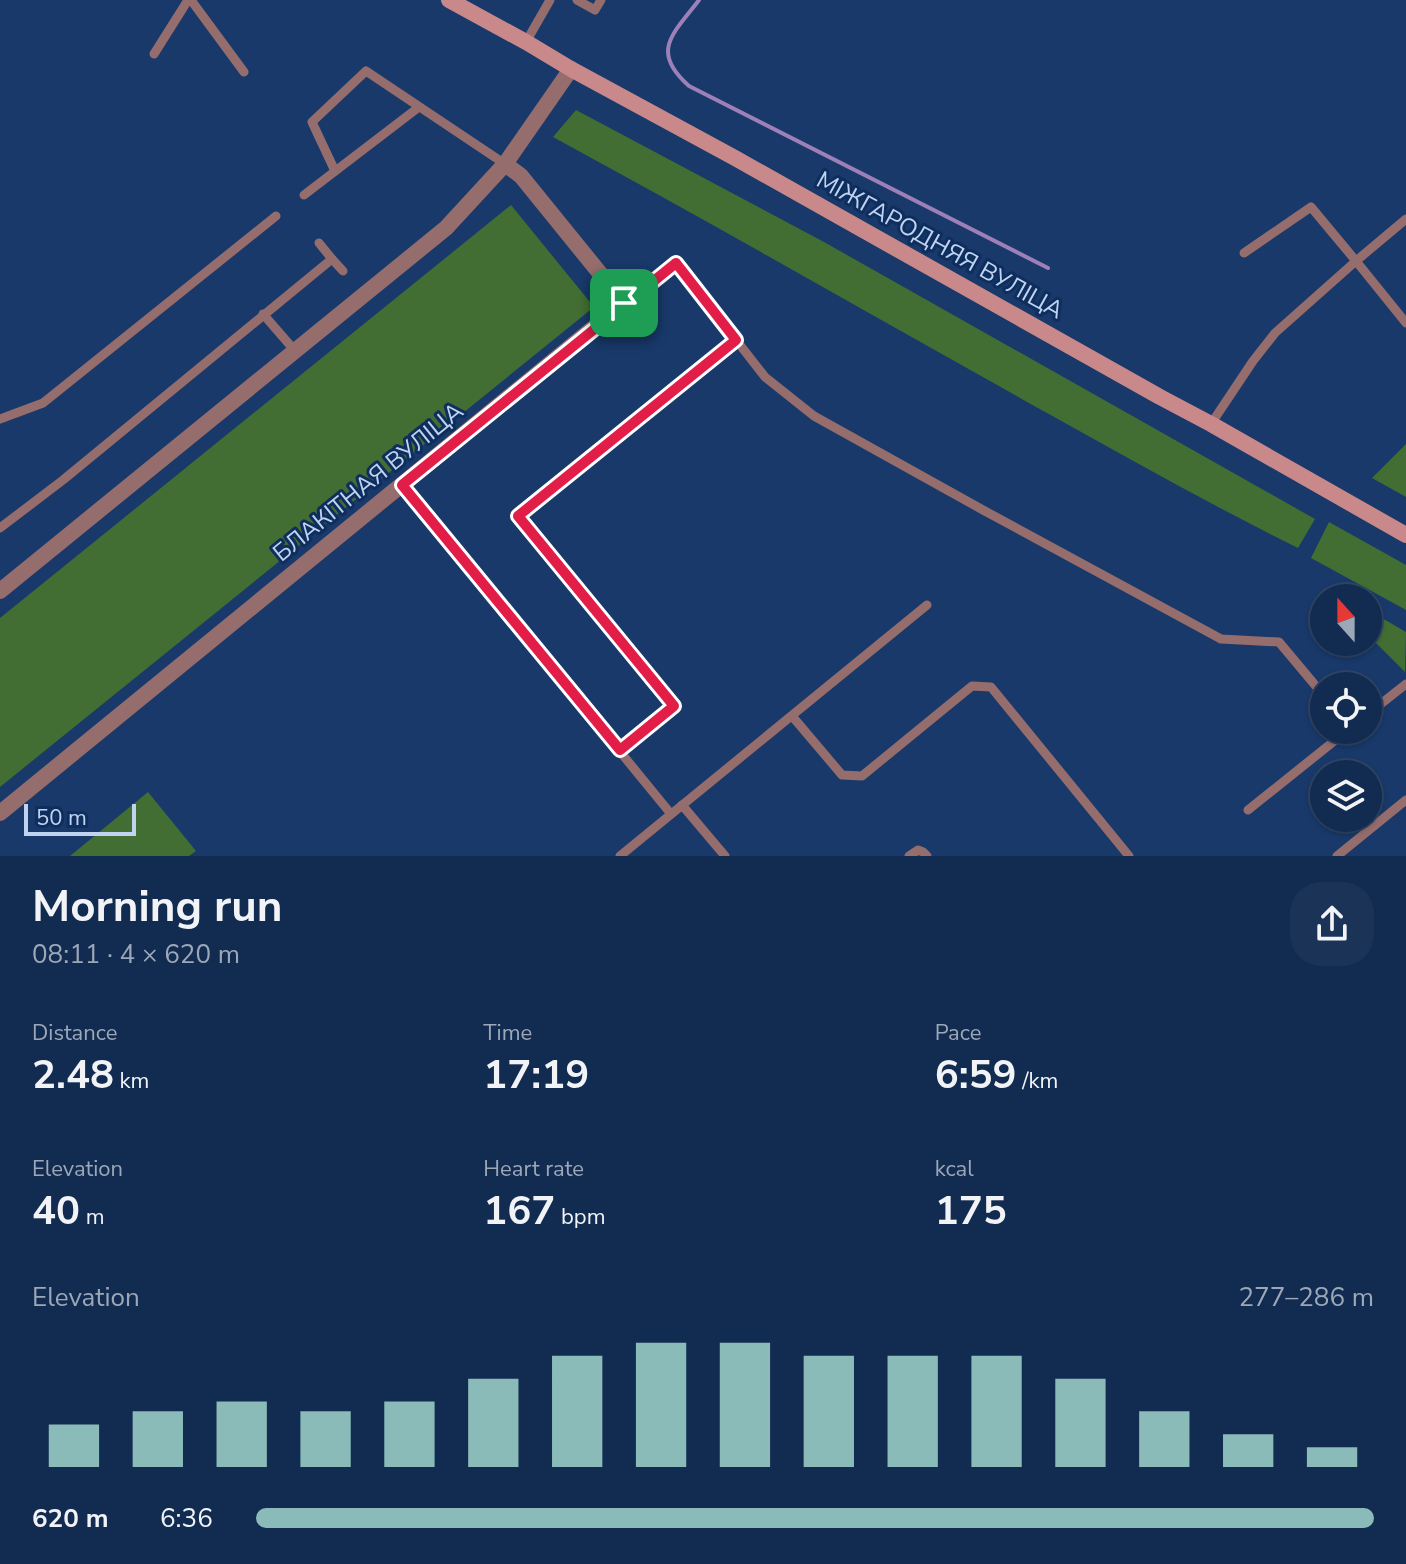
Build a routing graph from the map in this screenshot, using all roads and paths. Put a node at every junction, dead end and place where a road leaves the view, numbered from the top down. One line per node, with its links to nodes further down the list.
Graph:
1 (189, 0): 7 (lane); 9 (lane)
2 (449, 0): 6 (main road, МІЖГАРОДНЯЯ ВУЛІЦА)
3 (550, 0): 6 (lane)
4 (577, 0): 5 (lane)
5 (601, 0)
6 (526, 42): 8 (main road, МІЖГАРОДНЯЯ ВУЛІЦА)
7 (154, 54)
8 (571, 69): 11 (street); 27 (main road, МІЖГАРОДНЯЯ ВУЛІЦА)
9 (244, 72)
10 (419, 107): 11 (lane); 12 (lane); 12 (lane)
11 (505, 164): 21 (street); 25 (street)
12 (335, 171): 13 (lane)
13 (304, 195)
14 (276, 216): 26 (lane)
15 (1406, 219): 19 (lane)
16 (319, 243): 18 (lane)
17 (1244, 253): 19 (lane)
18 (332, 259): 20 (lane); 22 (lane)
19 (1356, 261): 23 (lane); 27 (lane)
20 (343, 271)
21 (624, 303): 24 (lane); 28 (street, БЛАКІТНАЯ ВУЛІЦА)
22 (263, 314): 25 (lane); 29 (lane)
23 (1406, 323)
24 (736, 340): 33 (lane); 38 (lane)
25 (296, 352): 31 (street)
26 (0, 419)
27 (1211, 424): 30 (main road, МІЖГАРОДНЯЯ ВУЛІЦА)
28 (402, 485): 38 (lane); 42 (street, БЛАКІТНАЯ ВУЛІЦА)
29 (0, 528)
30 (1406, 535)
31 (0, 591)
32 (927, 605): 36 (lane)
33 (1310, 679)
34 (1406, 684): 35 (lane)
35 (1382, 703)
36 (792, 716): 40 (lane); 49 (lane)
37 (1330, 744): 41 (lane)
38 (620, 750): 43 (lane)
39 (1406, 800): 44 (lane)
40 (682, 805): 43 (lane); 46 (lane)
41 (1248, 810)
42 (0, 813)
43 (671, 814): 45 (lane)
44 (1344, 854)
45 (620, 856)
46 (725, 856)
47 (909, 856): 48 (lane)
48 (927, 856)
49 (1129, 856)

